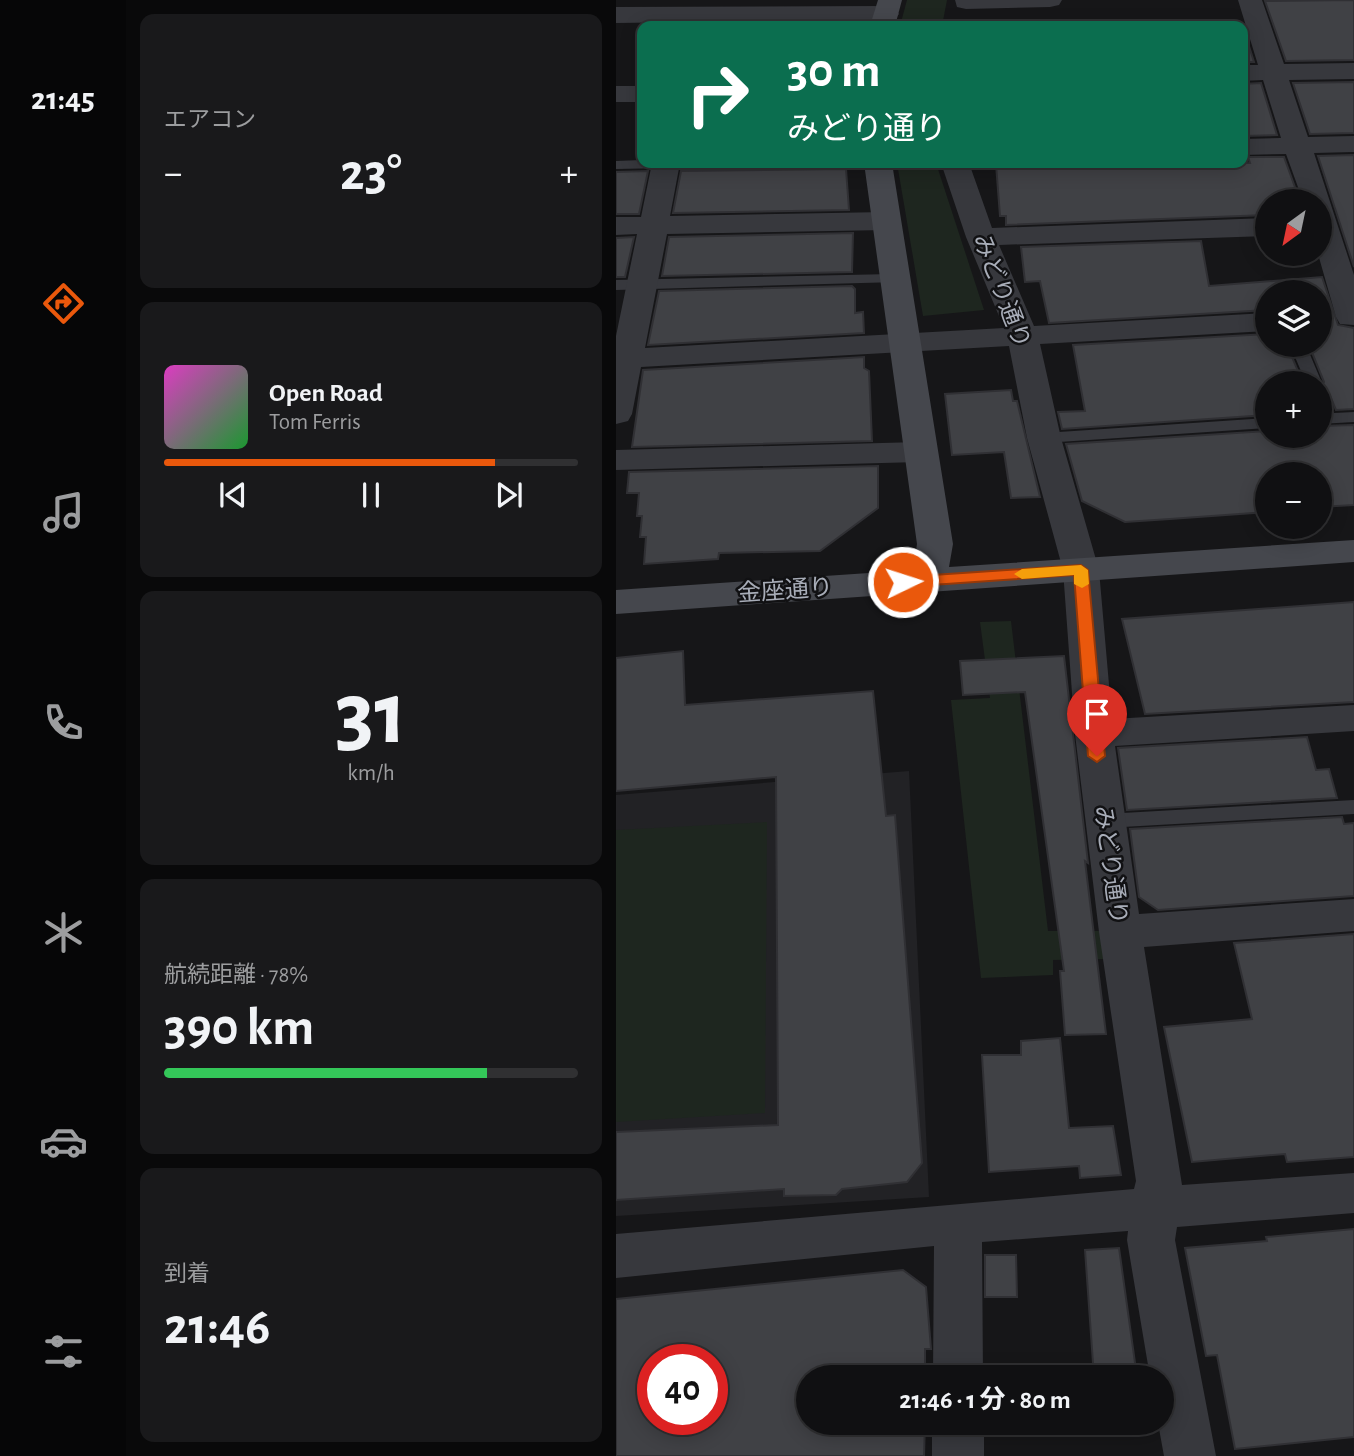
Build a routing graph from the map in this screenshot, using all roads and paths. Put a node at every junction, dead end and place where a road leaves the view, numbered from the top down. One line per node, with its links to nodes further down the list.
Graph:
1 (1050, 0): 3 (street)
2 (1250, 0): 9 (street)
3 (964, 10)
4 (704, 13): 5 (street); 6 (street)
5 (886, 13)
6 (616, 15)
7 (1354, 71): 9 (street)
8 (1248, 73): 9 (street)
9 (1275, 73): 13 (street)
10 (616, 94): 11 (street)
11 (637, 94)
12 (1354, 144): 13 (street)
13 (1296, 146): 14 (street); 20 (street)
14 (1248, 147)
15 (637, 164): 16 (lane)
16 (616, 165)
17 (665, 168): 23 (street)
18 (879, 168): 21 (street)
19 (957, 168): 25 (street, みどり通り)
20 (1315, 189)
21 (886, 220): 23 (street); 27 (street)
22 (616, 226): 23 (street)
23 (653, 226): 28 (street)
24 (1255, 227): 25 (street)
25 (981, 237): 32 (street, みどり通り)
26 (1332, 237): 29 (street)
27 (893, 279): 28 (lane); 33 (street)
28 (629, 284): 34 (street)
29 (1352, 317): 30 (street)
30 (1332, 318)
31 (1255, 323): 32 (street)
32 (1023, 337): 33 (street); 39 (street, みどり通り)
33 (906, 345): 34 (street); 40 (street)
34 (622, 359): 35 (street)
35 (616, 414)
36 (1354, 417): 37 (lane)
37 (1332, 418)
38 (1255, 424): 39 (lane)
39 (1044, 438): 43 (street, みどり通り)
40 (919, 452): 41 (street); 44 (street)
41 (616, 460)
42 (1354, 551): 43 (street, 金座通り)
43 (1081, 570): 44 (street, 金座通り); 47 (street, みどり通り)
44 (929, 580): 45 (street, 金座通り)
45 (616, 602)
46 (1354, 718): 47 (street)
47 (1094, 734): 49 (street, みどり通り)
48 (1354, 807): 49 (lane)
49 (1105, 821): 51 (street, みどり通り)
50 (1354, 915): 51 (street)
51 (1120, 932): 53 (street, みどり通り)
52 (1354, 1193): 53 (street)
53 (1156, 1209): 54 (street); 59 (street, みどり通り)
54 (958, 1223): 55 (street); 56 (street)
55 (616, 1256)
56 (958, 1365)
57 (958, 1435): 58 (street)
58 (958, 1456)
59 (1190, 1456)

